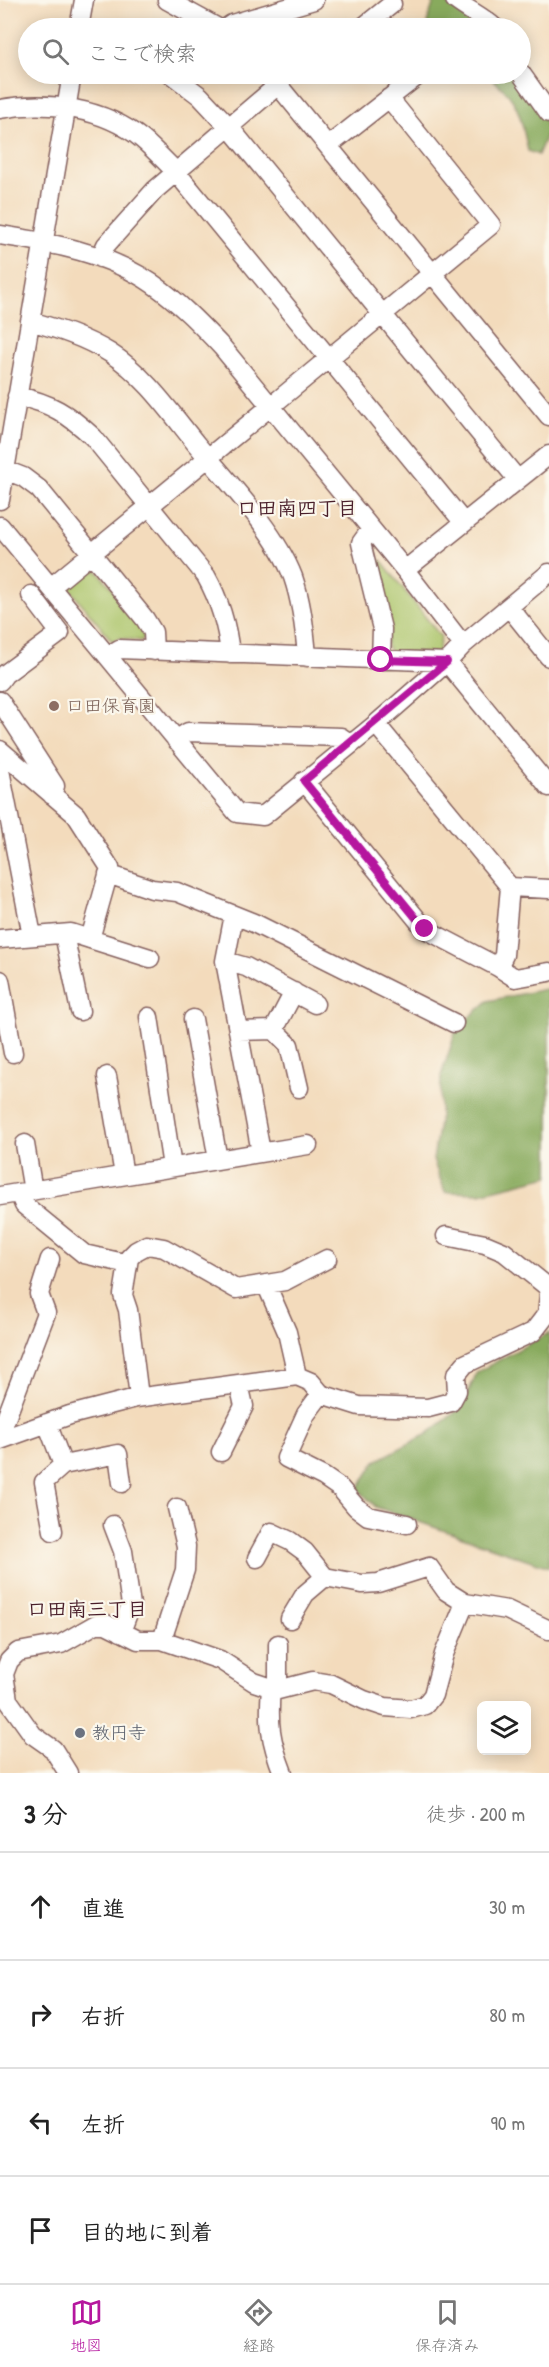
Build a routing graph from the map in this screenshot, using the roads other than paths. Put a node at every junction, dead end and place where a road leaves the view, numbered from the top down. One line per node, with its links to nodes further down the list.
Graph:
1 (84, 0): 6 (street)
2 (166, 0): 7 (street)
3 (314, 0): 8 (street)
4 (455, 0): 10 (street)
5 (392, 4): 9 (street)
6 (81, 18)
7 (199, 18)
8 (252, 18)
9 (374, 18)
10 (484, 18)
11 (70, 84): 18 (street)
12 (184, 84): 21 (street)
13 (268, 84): 21 (street)
14 (275, 84): 22 (street)
15 (407, 84): 17 (street)
16 (528, 84): 20 (street)
17 (388, 98): 22 (street); 27 (street)
18 (66, 106): 19 (street); 23 (street); 25 (street)
19 (0, 109)
20 (549, 113)
21 (230, 128): 23 (street); 28 (street)
22 (328, 146): 27 (street)
23 (176, 172): 26 (street); 30 (street)
24 (0, 235): 25 (street)
25 (43, 242): 26 (street); 29 (street)
26 (100, 258): 32 (street)
27 (433, 273): 28 (street); 33 (street)
28 (384, 314): 30 (street); 37 (street)
29 (30, 321): 31 (street); 35 (street)
30 (329, 358): 32 (street); 40 (street)
31 (17, 396): 36 (street); 39 (street)
32 (271, 406): 35 (street); 42 (street)
33 (549, 416)
34 (549, 455): 37 (street)
35 (208, 458): 39 (street); 53 (street)
36 (5, 470): 38 (street); 43 (street)
37 (518, 480): 40 (street)
38 (0, 500)
39 (149, 506): 43 (street); 51 (street)
40 (464, 523): 44 (street)
41 (0, 525): 46 (street)
42 (371, 529): 44 (street); 55 (street)
43 (91, 554): 46 (street); 50 (street)
44 (405, 570): 49 (street)
45 (549, 573): 48 (street)
46 (51, 587): 52 (street)
47 (31, 595): 57 (street)
48 (508, 607): 49 (street); 54 (street)
49 (463, 645): 56 (street)
50 (154, 651): 51 (street); 52 (street)
51 (230, 654): 53 (street)
52 (108, 656): 60 (street)
53 (307, 657): 55 (street)
54 (549, 657)
55 (381, 660): 56 (street)
56 (447, 662): 59 (street); 64 (street)
57 (0, 681)
58 (0, 700): 65 (street)
59 (376, 724): 61 (street); 67 (street)
60 (176, 740): 61 (street); 63 (street)
61 (351, 744): 63 (street)
62 (1, 759): 65 (street); 71 (street)
63 (304, 781): 76 (street)
64 (549, 787)
65 (52, 795): 66 (street)
66 (108, 874): 69 (street); 73 (street)
67 (510, 887): 68 (street); 76 (street)
68 (549, 889)
69 (234, 915): 75 (street); 84 (street)
70 (64, 934): 71 (street); 73 (street); 81 (street)
71 (32, 936): 72 (street)
72 (0, 939)
73 (90, 939): 74 (street)
74 (150, 958)
75 (225, 961): 79 (street); 86 (street)
76 (498, 967): 77 (street)
77 (549, 972)
78 (0, 980): 87 (street)
79 (294, 993): 80 (street); 85 (street)
80 (315, 1004)
81 (80, 1011)
82 (149, 1017): 94 (street)
83 (193, 1019): 93 (street)
84 (454, 1023)
85 (274, 1030): 86 (street); 89 (street)
86 (238, 1031): 92 (street)
87 (13, 1053)
88 (107, 1076): 95 (street)
89 (299, 1088)
90 (26, 1144): 96 (street)
91 (309, 1144): 92 (street)
92 (261, 1152): 93 (street)
93 (218, 1160): 94 (street)
94 (172, 1167): 95 (street)
95 (124, 1175): 96 (street)
96 (26, 1192): 97 (street); 101 (street)
97 (0, 1196)
98 (446, 1236): 103 (street)
99 (50, 1259): 110 (street)
100 (327, 1259): 102 (street)
101 (128, 1264): 102 (street); 108 (street)
102 (266, 1284): 105 (street)
103 (549, 1288)
104 (549, 1293): 107 (street)
105 (297, 1376): 106 (street); 107 (street)
106 (239, 1384): 108 (street); 111 (street)
107 (321, 1394): 115 (street)
108 (140, 1397): 109 (street)
109 (47, 1423): 110 (street); 112 (street)
110 (0, 1440)
111 (221, 1452)
112 (63, 1465): 113 (street); 117 (street)
113 (122, 1483)
114 (177, 1508): 124 (street)
115 (407, 1524)
116 (113, 1525): 123 (street)
117 (53, 1531)
118 (257, 1558): 119 (street)
119 (325, 1577): 120 (street); 121 (street)
120 (465, 1603): 122 (street); 126 (street)
121 (290, 1619)
122 (549, 1630)
123 (121, 1632): 124 (street); 127 (street)
124 (162, 1640): 126 (street)
125 (278, 1644): 126 (street)
126 (274, 1689): 129 (street)
127 (4, 1702): 128 (street)
128 (68, 1773)
129 (284, 1773)

